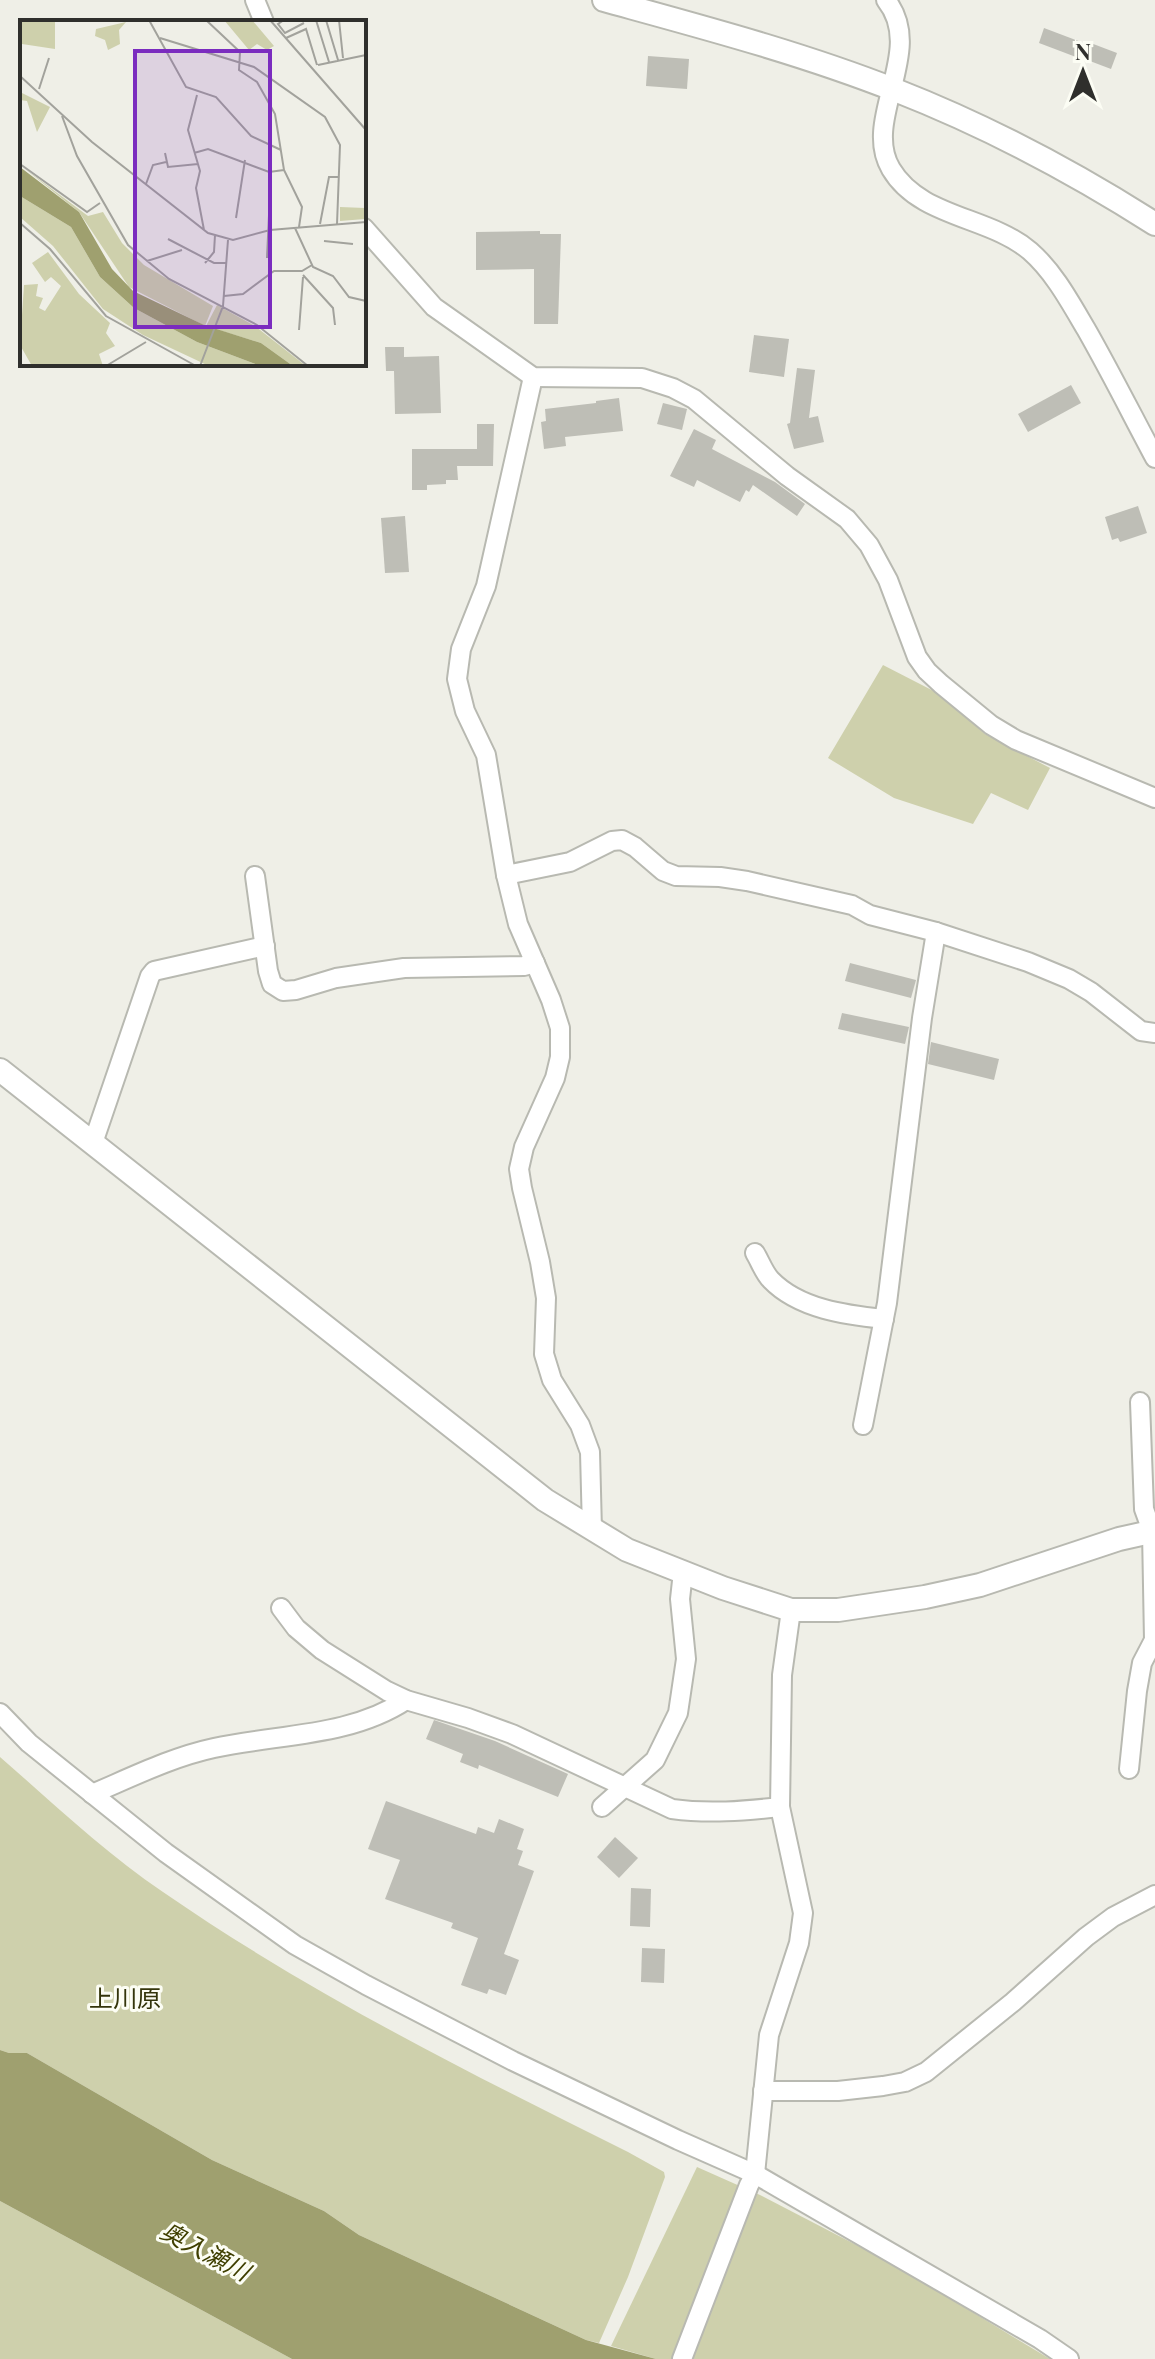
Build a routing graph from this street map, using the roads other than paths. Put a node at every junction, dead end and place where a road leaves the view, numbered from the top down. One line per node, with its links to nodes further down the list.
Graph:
1 (255, 0): 4 (street)
2 (604, 0): 5 (street)
3 (886, 0): 5 (street)
4 (263, 20)
5 (893, 89): 6 (street); 9 (street)
6 (1155, 224)
7 (366, 230): 8 (street)
8 (533, 377): 10 (street); 11 (street)
9 (1155, 458)
10 (1155, 798)
11 (506, 875): 13 (street); 15 (street)
12 (255, 876): 14 (street)
13 (936, 932): 16 (street); 20 (street)
14 (265, 946): 15 (street); 18 (street)
15 (535, 963): 23 (street)
16 (1155, 1033)
17 (0, 1070): 18 (street)
18 (93, 1143): 23 (street)
19 (755, 1253): 20 (street)
20 (884, 1319): 22 (street)
21 (1140, 1402): 24 (street)
22 (863, 1425)
23 (592, 1530): 25 (street)
24 (1154, 1531): 27 (street); 30 (street)
25 (683, 1572): 27 (street); 31 (street)
26 (281, 1608): 28 (street)
27 (791, 1610): 34 (street)
28 (406, 1700): 31 (street); 32 (street)
29 (0, 1713): 32 (street)
30 (1129, 1769)
31 (625, 1787): 33 (street); 34 (street)
32 (92, 1794): 37 (street)
33 (602, 1807)
34 (780, 1807): 36 (street)
35 (1155, 1895): 36 (street)
36 (763, 2091): 37 (street)
37 (752, 2179): 38 (street); 39 (street)
38 (682, 2359)
39 (1069, 2359)

